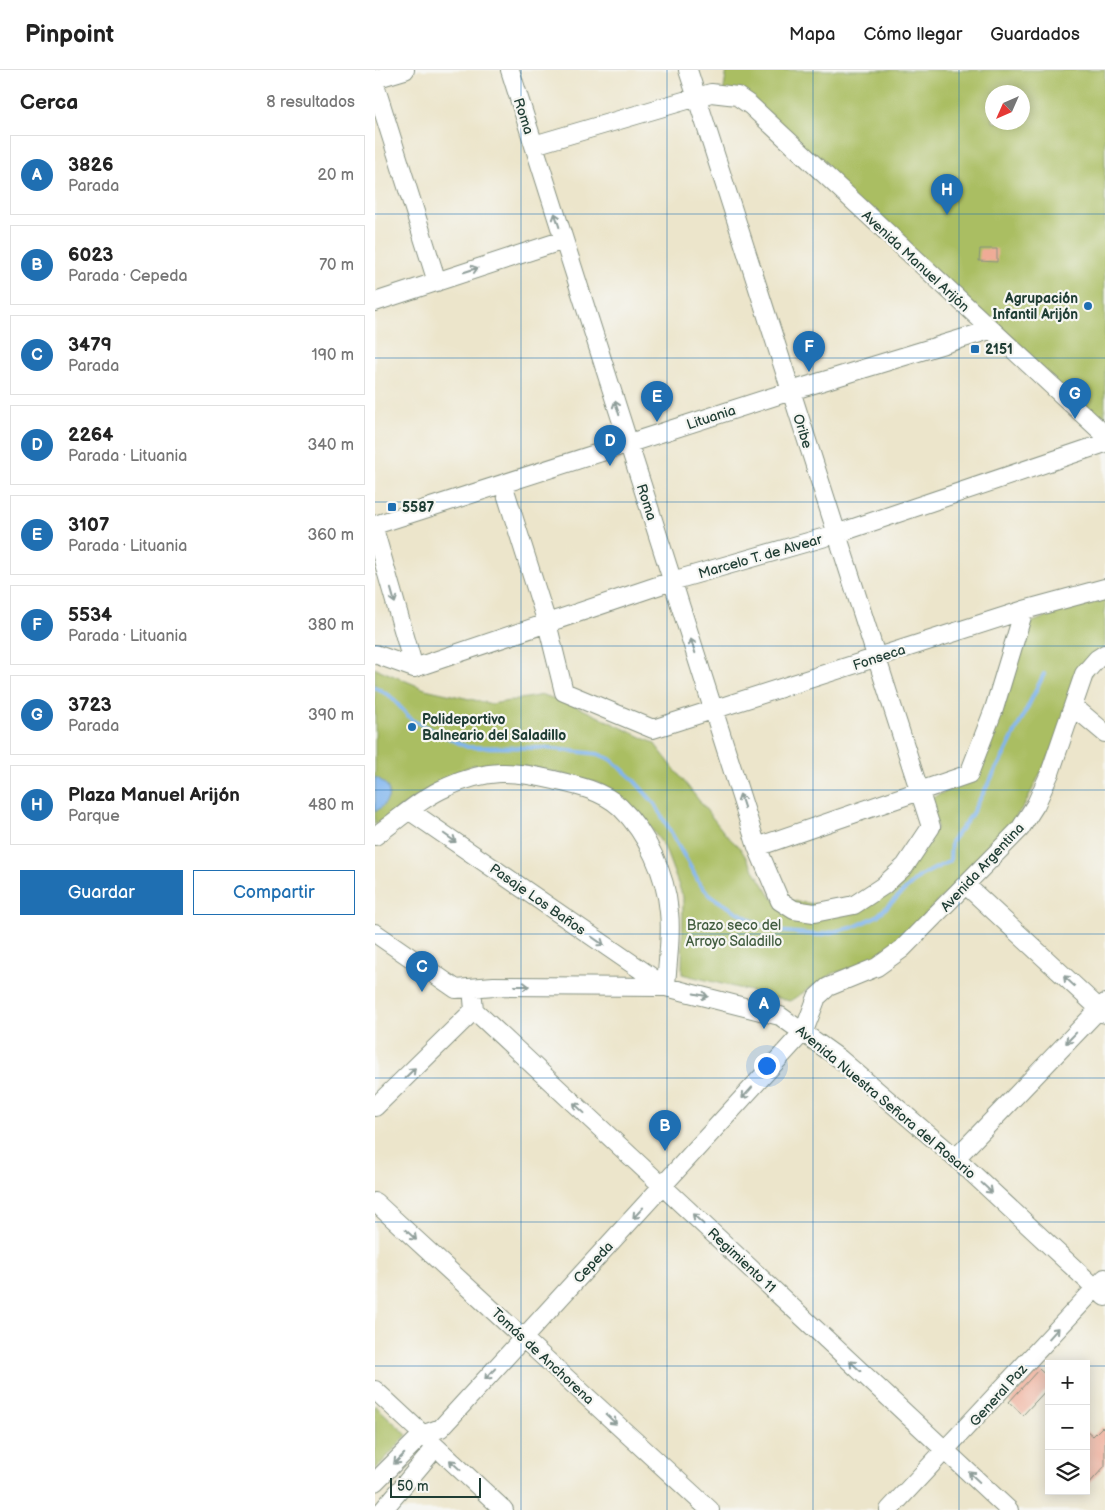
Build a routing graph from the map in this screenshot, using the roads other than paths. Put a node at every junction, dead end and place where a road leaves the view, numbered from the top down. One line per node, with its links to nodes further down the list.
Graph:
1 (405, 70): 4 (street)
2 (510, 70): 7 (street, Roma)
3 (688, 70): 6 (street, Oribe)
4 (375, 80)
5 (375, 85): 9 (street)
6 (697, 98): 7 (street); 11 (street, Avenida Manuel Arijón); 12 (street, Oribe)
7 (534, 145): 8 (street, Roma, one-way to 7)
8 (564, 240): 9 (street, one-way to 8); 15 (street, Roma, one-way to 8)
9 (437, 282): 10 (street)
10 (375, 302)
11 (990, 330): 12 (street, Lituania); 13 (street, Avenida Manuel Arijón)
12 (791, 391): 15 (street, Lituania); 19 (street, Oribe)
13 (1105, 435)
14 (1105, 443): 19 (street, Marcelo T. de Alvear)
15 (629, 444): 16 (street, Lituania); 20 (street, Roma)
16 (503, 484): 17 (street, Lituania); 23 (street)
17 (375, 525)
18 (375, 532): 27 (street, one-way to 27)
19 (836, 534): 20 (street, Marcelo T. de Alvear); 26 (street, Oribe)
20 (672, 581): 23 (street, Marcelo T. de Alvear); 29 (street, Roma, one-way to 20)
21 (1105, 588): 22 (street, Fonseca)
22 (1025, 610): 26 (street, Fonseca); 31 (street)
23 (547, 623): 27 (street, Marcelo T. de Alvear); 29 (street, Fonseca)
24 (375, 654): 27 (street)
25 (1105, 654): 28 (street, Avenida Argentina)
26 (877, 658): 29 (street, Fonseca); 31 (street, Oribe)
27 (414, 668)
28 (1073, 706): 30 (street); 35 (street, Avenida Argentina)
29 (713, 710): 34 (street, Roma, one-way to 29)
30 (1105, 733)
31 (920, 791): 34 (street); 34 (street, Roma)
32 (410, 811): 33 (street); 37 (street, Pasaje Los Baños, one-way to 37); 37 (street)
33 (375, 836)
34 (757, 847)
35 (967, 886): 39 (street, one-way to 35); 41 (street, Avenida Argentina)
36 (375, 933): 38 (street, Avenida Nuestra Señora del Rosario)
37 (666, 987): 38 (street, Avenida Nuestra Señora del Rosario, one-way to 37); 41 (street, Avenida Nuestra Señora del Rosario, one-way to 41)
38 (473, 988): 40 (street)
39 (1103, 1009): 43 (street, one-way to 43)
40 (474, 1010): 42 (street, one-way to 40); 44 (street, Regimiento 11, one-way to 40)
41 (804, 1031): 43 (street, Avenida Nuestra Señora del Rosario); 44 (street, Cepeda, one-way to 44)
42 (375, 1107)
43 (956, 1158): 46 (street, Avenida Nuestra Señora del Rosario, one-way to 46)
44 (663, 1186): 47 (street, Cepeda, one-way to 47); 51 (street, Regimiento 11, one-way to 44)
45 (375, 1202): 47 (street, Tomás de Anchorena, one-way to 47)
46 (1102, 1288): 51 (street, General Paz, one-way to 46)
47 (523, 1338): 49 (street, Cepeda, one-way to 49); 55 (street, Tomás de Anchorena, one-way to 55)
48 (375, 1390): 49 (street)
49 (422, 1435): 50 (street); 52 (street, Cepeda, one-way to 52)
50 (436, 1447): 53 (street); 54 (street, one-way to 50)
51 (946, 1451): 56 (street, General Paz); 57 (street, Regimiento 11, one-way to 51)
52 (375, 1482)
53 (383, 1510)
54 (504, 1510)
55 (710, 1510)
56 (889, 1510)
57 (1009, 1510)

